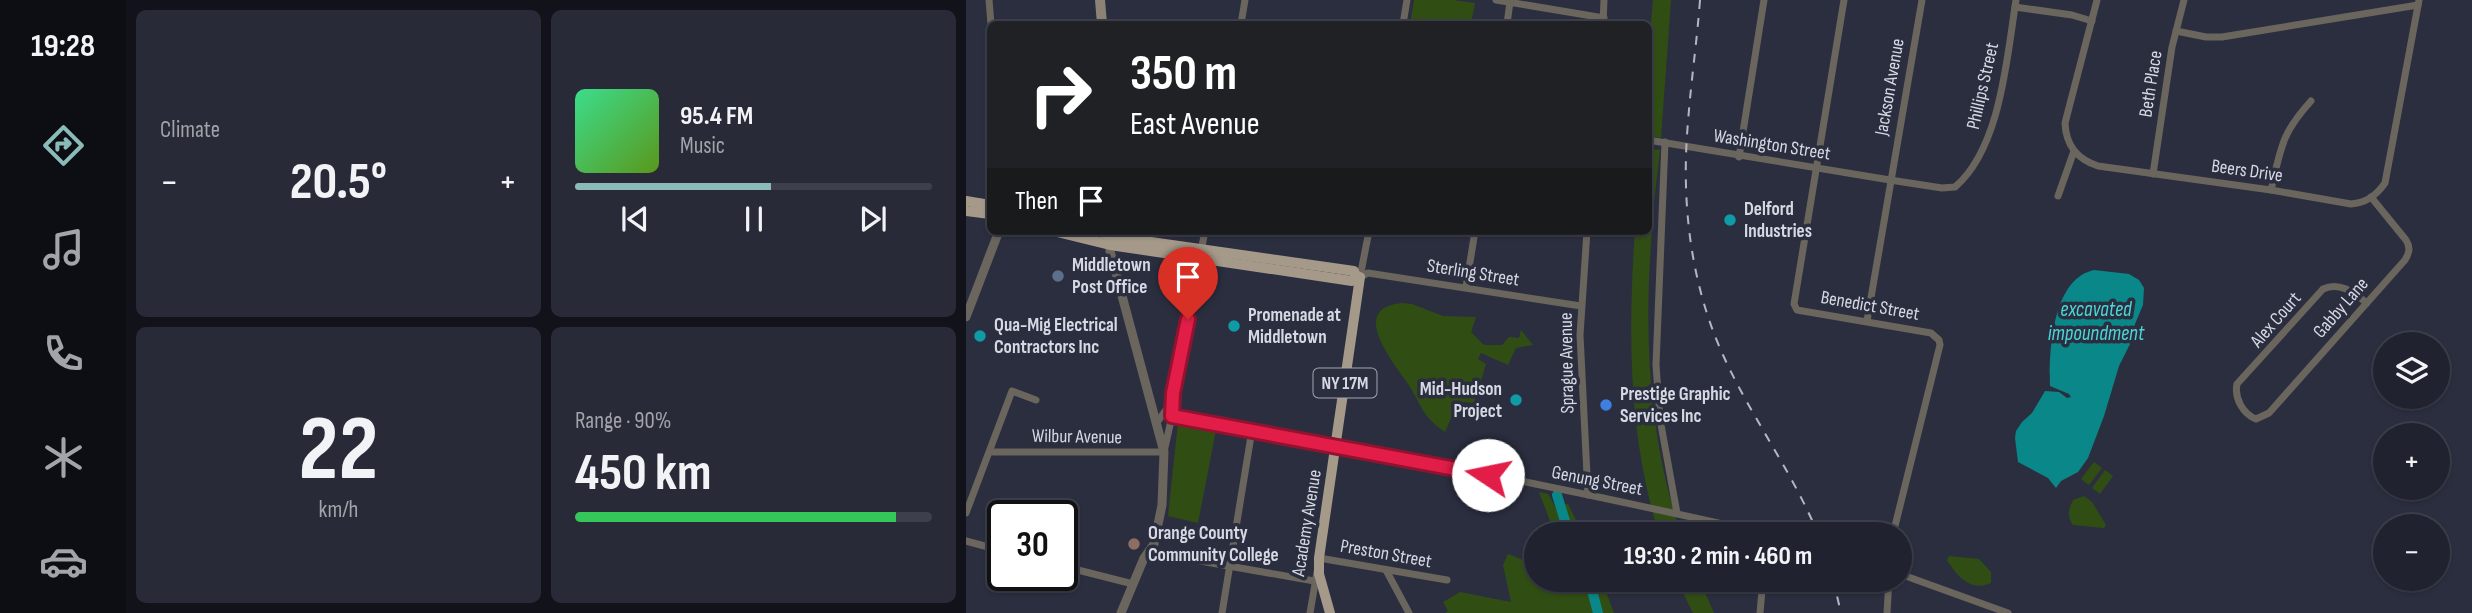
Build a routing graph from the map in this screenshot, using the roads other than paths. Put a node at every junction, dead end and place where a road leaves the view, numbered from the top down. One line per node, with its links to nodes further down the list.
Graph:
1 (989, 0): 15 (street)
2 (1101, 0): 16 (main road)
3 (1245, 0): 17 (street)
4 (1407, 0): 18 (street)
5 (1496, 0): 12 (street)
6 (1604, 0): 20 (street)
7 (1763, 0): 27 (street)
8 (1843, 0): 28 (street)
9 (1922, 0): 30 (street, Jackson Avenue)
10 (2097, 0): 21 (street)
11 (2184, 0): 22 (street, Beth Place)
12 (1510, 2): 19 (street); 20 (street)
13 (2016, 3): 21 (street); 30 (street, Phillips Street)
14 (2419, 3): 22 (street); 33 (street)
15 (991, 21)
16 (1102, 21)
17 (1242, 21)
18 (1404, 21)
19 (1507, 21)
20 (1603, 21)
21 (2092, 21): 26 (street)
22 (2176, 31): 29 (street, Beth Place)
23 (2311, 101): 31 (street)
24 (1652, 140): 25 (street, Washington Street)
25 (1665, 142): 27 (street, Washington Street); 63 (street)
26 (2074, 151): 29 (street, Beers Drive); 32 (street)
27 (1739, 157): 28 (street, Washington Street)
28 (1816, 168): 30 (street, Washington Street); 51 (street, Benedict Street)
29 (2153, 174): 31 (street, Beers Drive)
30 (1890, 180): 51 (street, Jackson Avenue)
31 (2271, 190): 33 (street, Beers Drive)
32 (2058, 196)
33 (2371, 197): 48 (street, Gabby Lane)
34 (966, 201): 35 (main road)
35 (987, 204)
36 (966, 211): 37 (main road)
37 (987, 214)
38 (997, 235): 50 (street)
39 (1090, 235): 44 (main road)
40 (1204, 235): 45 (street)
41 (1368, 235): 46 (street, Academy Avenue)
42 (1474, 235): 47 (street)
43 (1587, 235): 49 (street, Sprague Avenue)
44 (1109, 237): 45 (main road); 56 (street)
45 (1202, 253): 46 (main road); 52 (street)
46 (1358, 277): 47 (street, Sterling Street); 58 (main road, Academy Avenue / NY 17M)
47 (1466, 288): 49 (street, Sterling Street)
48 (2367, 303): 54 (street, Gabby Lane); 54 (street, Alex Court)
49 (1581, 306): 61 (street, Sprague Avenue)
50 (966, 317)
51 (1867, 321): 65 (street, Benedict Street)
52 (1173, 393): 55 (street); 56 (street)
53 (1036, 400): 59 (street)
54 (2245, 412)
55 (1172, 416): 57 (street, Genung Street); 60 (street)
56 (1156, 424): 60 (street)
57 (1252, 430): 58 (street, Genung Street); 70 (street)
58 (1336, 445): 61 (street, Genung Street); 69 (main road, Academy Avenue / NY 17M)
59 (990, 452): 60 (street, Wilbur Avenue); 62 (street)
60 (1164, 452): 68 (street)
61 (1588, 495): 63 (street, Genung Street)
62 (966, 513)
63 (1677, 513): 64 (street, Genung Street)
64 (1716, 522)
65 (1896, 522)
66 (966, 541): 67 (street)
67 (987, 547)
68 (1149, 552): 70 (street); 76 (street)
69 (1320, 558): 72 (street, Preston Street); 75 (main road, NY 17M)
70 (1230, 565): 75 (street); 80 (street)
71 (1078, 570): 76 (street)
72 (1385, 570): 74 (street, Preston Street); 83 (street)
73 (1912, 578): 86 (street)
74 (1447, 580)
75 (1318, 582): 81 (street, Academy Avenue); 82 (main road, NY 17M)
76 (1133, 584): 79 (street)
77 (1762, 592): 84 (street)
78 (1888, 592): 85 (street)
79 (1121, 613)
80 (1222, 613)
81 (1310, 613)
82 (1330, 613)
83 (1409, 613)
84 (1760, 613)
85 (1887, 613)
86 (2008, 613)

